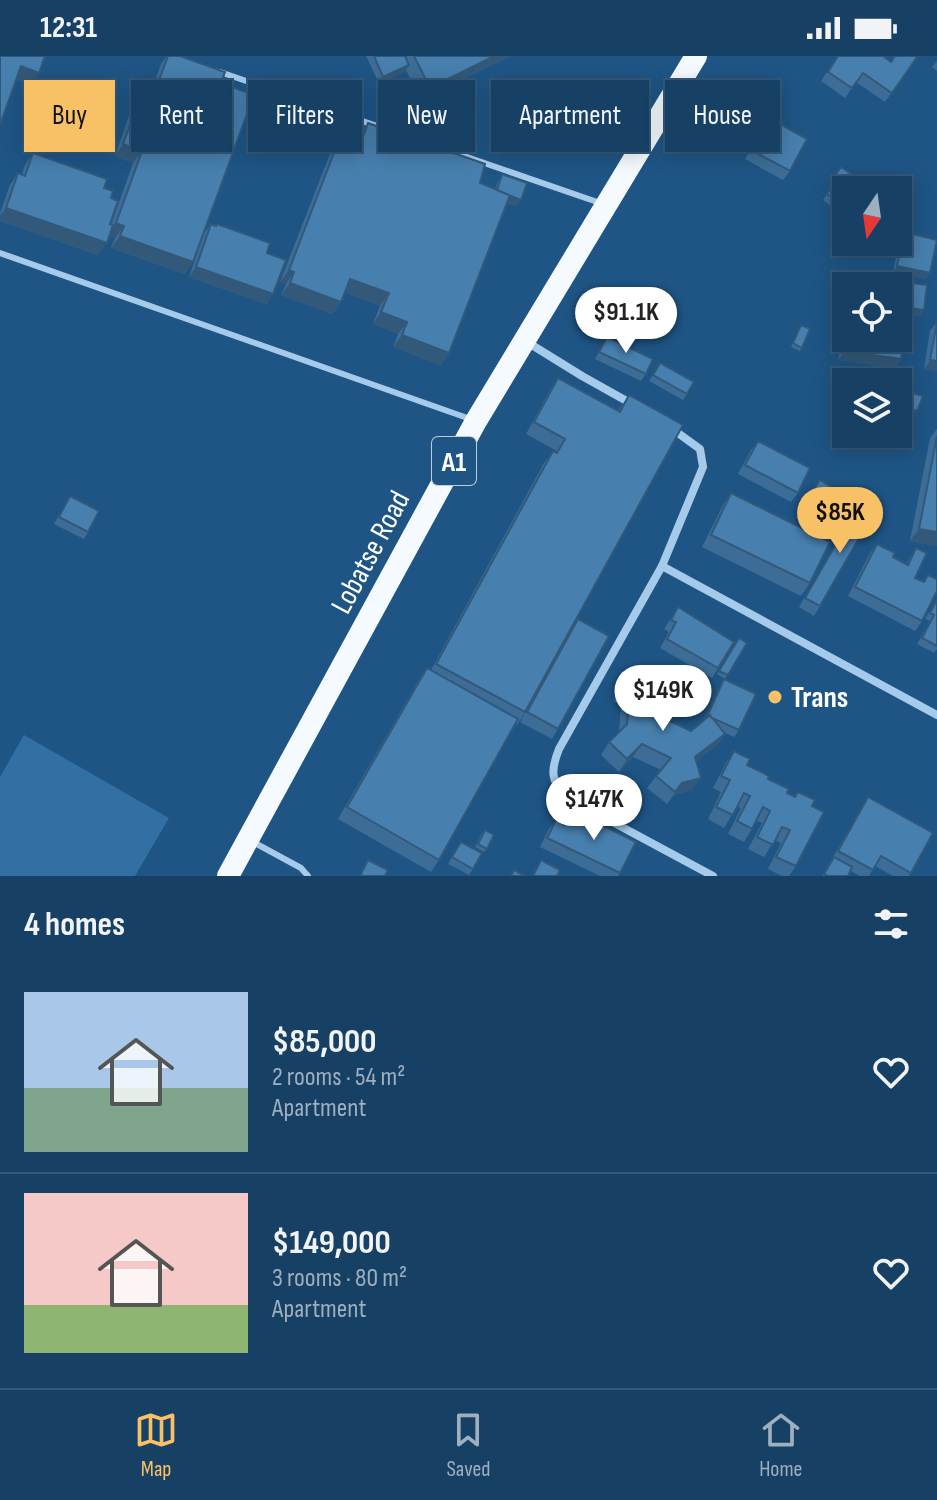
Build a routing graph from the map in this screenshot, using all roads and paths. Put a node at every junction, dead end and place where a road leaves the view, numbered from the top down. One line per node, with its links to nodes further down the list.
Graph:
1 (696, 56): 3 (highway, Lobatse Road / A1)
2 (205, 66): 3 (lane)
3 (606, 205): 5 (highway, Lobatse Road / A1)
4 (0, 253): 7 (lane)
5 (523, 339): 6 (street); 7 (highway, Lobatse Road / A1)
6 (644, 411)
7 (476, 421): 11 (highway, Lobatse Road / A1)
8 (668, 426): 9 (street)
9 (662, 566): 10 (street); 14 (street)
10 (937, 715)
11 (250, 840): 12 (highway, Lobatse Road / A1); 13 (lane)
12 (228, 876)
13 (308, 876)
14 (713, 876)

